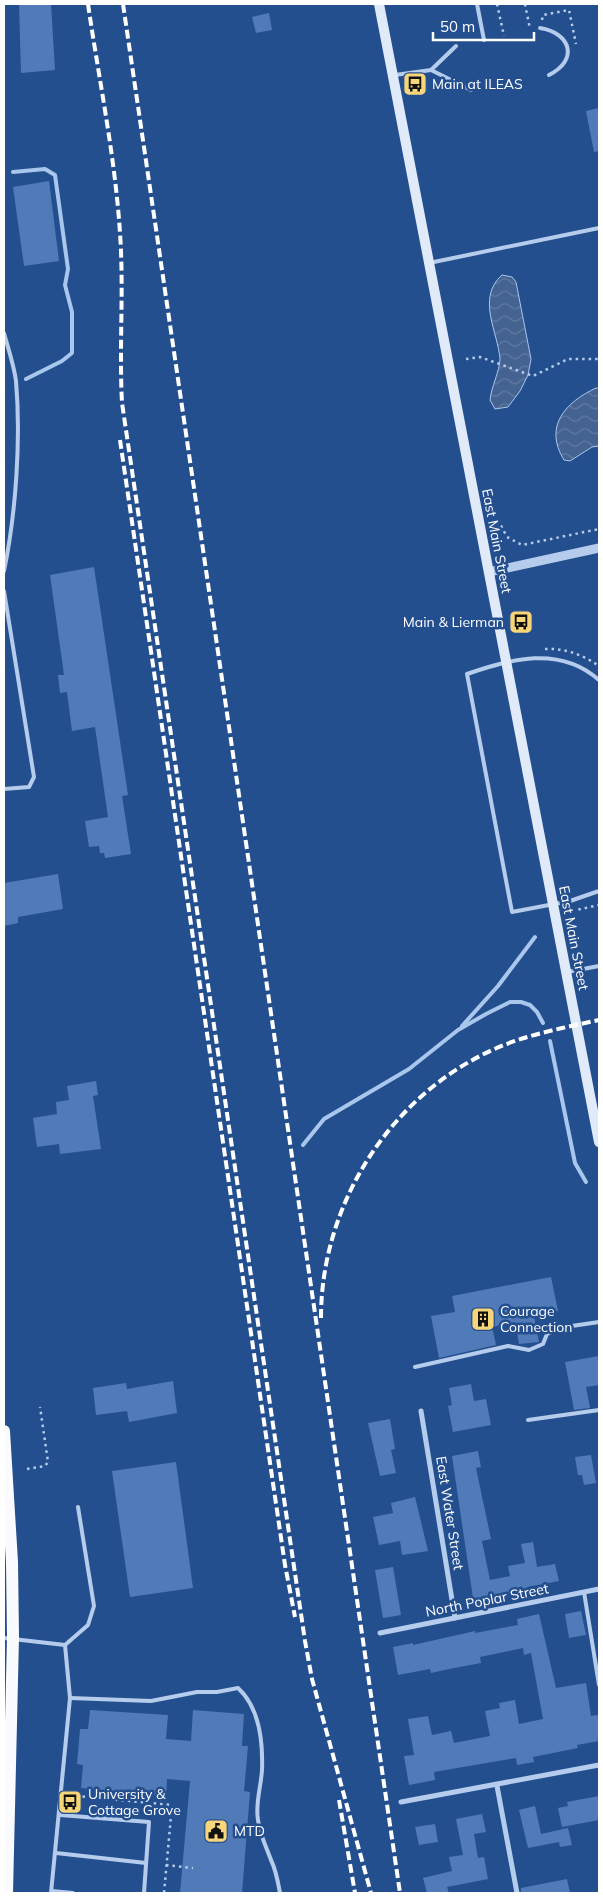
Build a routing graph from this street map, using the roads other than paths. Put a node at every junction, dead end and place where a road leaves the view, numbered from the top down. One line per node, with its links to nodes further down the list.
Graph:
1 (379, 4): 7 (main road, East Main Street)
2 (477, 4): 4 (lane)
3 (540, 28): 8 (lane)
4 (484, 40)
5 (456, 46): 6 (lane)
6 (431, 70): 7 (lane); 9 (lane)
7 (393, 75): 11 (main road, East Main Street)
8 (549, 75)
9 (470, 90)
10 (599, 228): 11 (lane)
11 (429, 263): 15 (main road, East Main Street)
12 (4, 332): 14 (lane)
13 (599, 548): 15 (street)
14 (4, 571)
15 (489, 572): 17 (main road, East Main Street)
16 (4, 591): 19 (lane)
17 (506, 661): 18 (lane); 21 (main road, East Main Street); 21 (lane)
18 (599, 680)
19 (4, 789)
20 (599, 891): 21 (lane)
21 (554, 904): 23 (main road, East Main Street)
22 (599, 966): 23 (lane)
23 (567, 972): 24 (main road, East Main Street)
24 (599, 1142)
25 (599, 1322): 26 (lane)
26 (415, 1366)
27 (599, 1410): 29 (lane)
28 (421, 1411): 34 (street, East Water Street)
29 (528, 1420)
30 (4, 1431): 36 (main road)
31 (78, 1507): 37 (lane)
32 (599, 1589): 33 (street, North Poplar Street)
33 (584, 1592): 34 (street, North Poplar Street); 38 (lane)
34 (455, 1618): 35 (street, North Poplar Street)
35 (380, 1633)
36 (8, 1637): 37 (lane); 47 (main road)
37 (65, 1645): 39 (lane)
38 (599, 1685)
39 (70, 1698): 43 (lane); 50 (lane)
40 (599, 1765): 41 (street)
41 (497, 1786): 42 (street); 51 (street)
42 (401, 1802)
43 (60, 1815): 44 (lane); 45 (lane)
44 (56, 1853): 45 (lane); 46 (lane)
45 (146, 1863): 49 (lane)
46 (52, 1892): 48 (lane)
47 (7, 1893)
48 (73, 1893)
49 (144, 1893)
50 (280, 1893)
51 (517, 1893)

